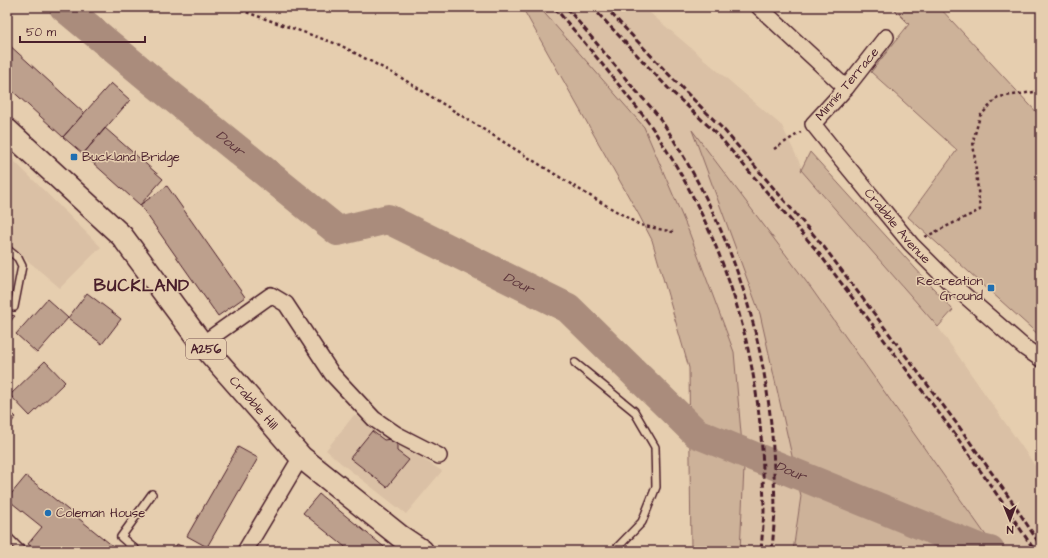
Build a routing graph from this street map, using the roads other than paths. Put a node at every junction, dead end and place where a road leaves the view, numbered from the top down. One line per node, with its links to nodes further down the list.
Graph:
1 (759, 7): 3 (street)
2 (886, 37): 3 (street, Minnis Terrace)
3 (846, 88): 5 (street, Minnis Terrace)
4 (7, 130): 8 (main road, Crabble Hill / A256)
5 (833, 149): 9 (street, Crabble Avenue)
6 (7, 249): 7 (lane)
7 (14, 307)
8 (202, 344): 11 (street); 12 (main road, Crabble Hill / A256)
9 (1041, 359)
10 (575, 363): 19 (lane)
11 (439, 456)
12 (301, 457): 17 (street); 18 (main road, Crabble Hill / A256)
13 (152, 494): 16 (lane)
14 (7, 536): 15 (lane)
15 (22, 551)
16 (137, 551)
17 (245, 551)
18 (422, 551)
19 (614, 551)

